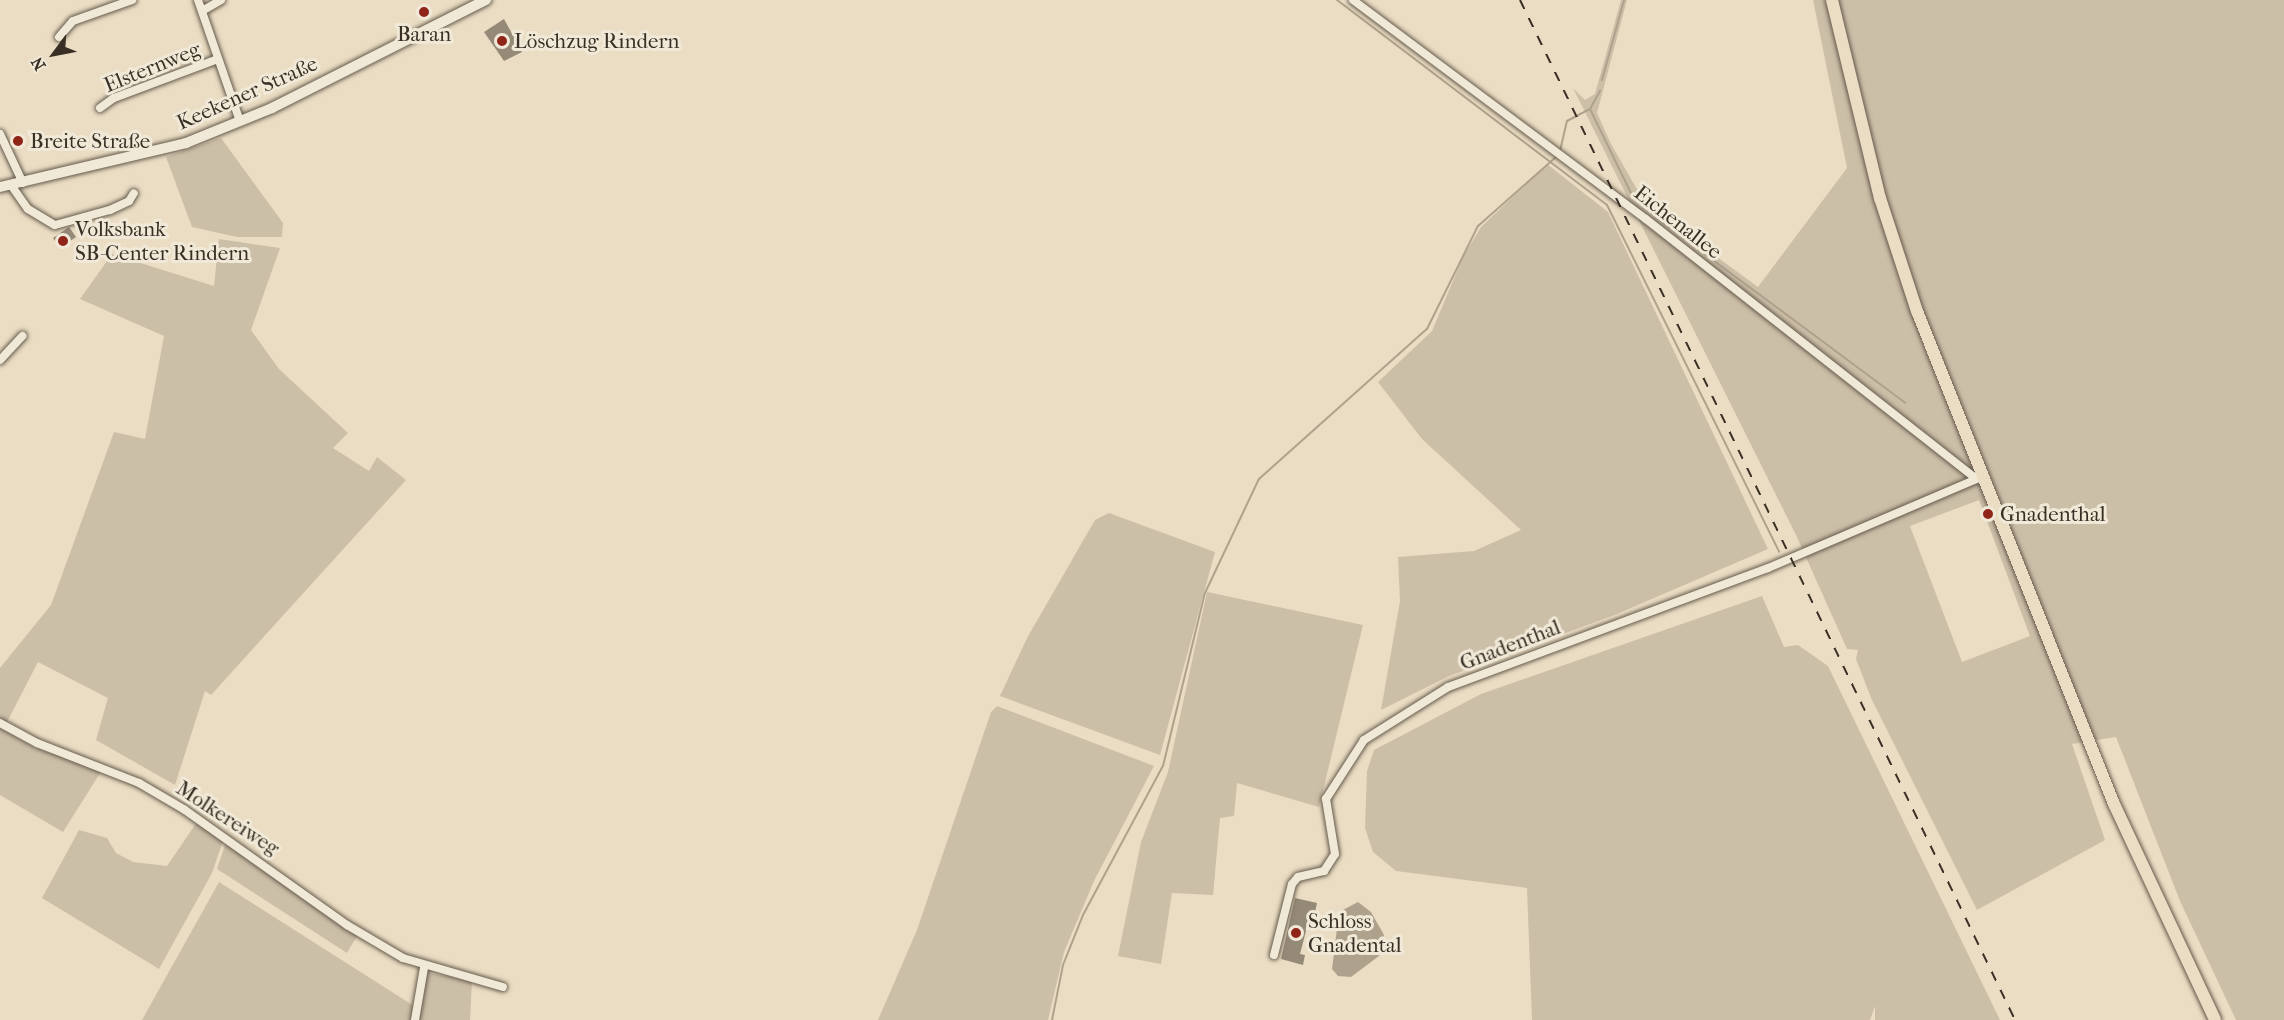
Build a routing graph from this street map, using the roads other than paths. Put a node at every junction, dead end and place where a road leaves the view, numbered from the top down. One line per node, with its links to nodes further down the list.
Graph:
1 (132, 0): 8 (street)
2 (198, 0): 7 (street)
3 (221, 0): 7 (street)
4 (486, 0): 11 (main road, Keekener Straße)
5 (1353, 0): 18 (street, Eichenallee)
6 (1832, 0): 18 (main road)
7 (202, 11): 9 (street)
8 (59, 37)
9 (218, 59): 10 (street, Elsternweg); 11 (street)
10 (100, 108)
11 (240, 121): 13 (main road, Keekener Straße)
12 (0, 134): 13 (street)
13 (23, 183): 14 (main road, Keekener Straße)
14 (5, 186): 15 (street, Keekener Straße)
15 (134, 193)
16 (22, 336): 17 (street)
17 (0, 360)
18 (1978, 478): 20 (street, Gnadenthal); 24 (main road)
19 (0, 723): 21 (street, Molkereiweg)
20 (1274, 956)
21 (424, 968): 22 (street, Molkereiweg); 23 (street)
22 (503, 987)
23 (415, 1020)
24 (2216, 1020)

